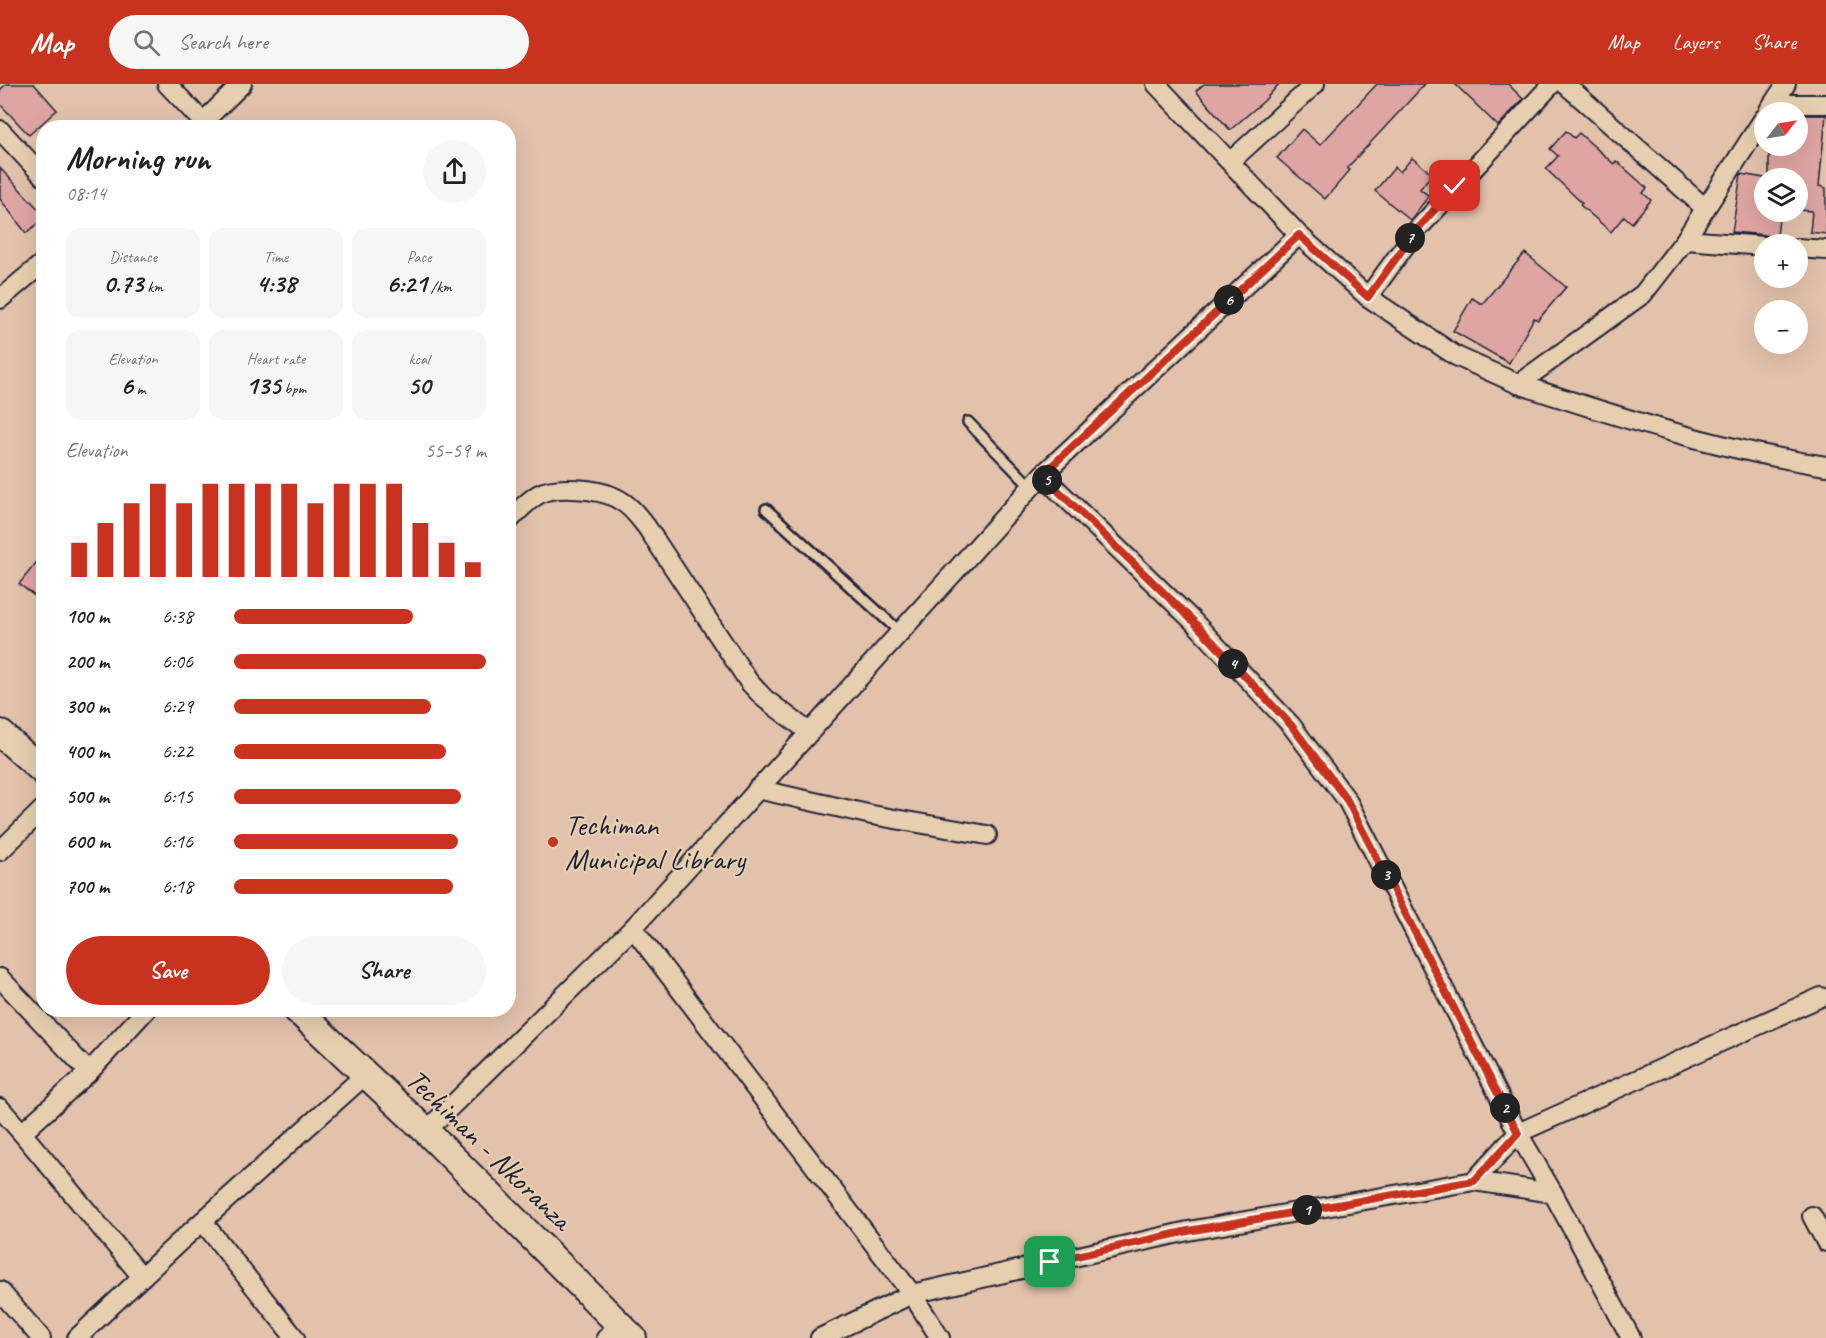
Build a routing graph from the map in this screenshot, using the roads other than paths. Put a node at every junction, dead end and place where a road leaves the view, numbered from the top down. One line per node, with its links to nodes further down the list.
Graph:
1 (167, 84): 11 (street)
2 (242, 84): 12 (street)
3 (1156, 84): 15 (street)
4 (1316, 84): 15 (street)
5 (1552, 84): 24 (street)
6 (1565, 84): 17 (street)
7 (1786, 84): 8 (street)
8 (1774, 102)
9 (1826, 104): 10 (street)
10 (1808, 106)
11 (197, 120)
12 (204, 120)
13 (0, 130): 16 (street)
14 (1754, 133): 17 (street)
15 (1231, 161): 18 (street)
16 (36, 168)
17 (1705, 208): 19 (street)
18 (1299, 235): 24 (street); 29 (street)
19 (1685, 240): 20 (street); 26 (street)
20 (1754, 245)
21 (1808, 249): 22 (street)
22 (1826, 250)
23 (36, 269): 25 (street)
24 (1368, 297): 26 (street)
25 (0, 299)
26 (1518, 384): 28 (street)
27 (968, 422): 29 (lane)
28 (1826, 466)
29 (1037, 481): 32 (street); 52 (street)
30 (766, 508): 32 (lane)
31 (516, 513): 33 (street)
32 (900, 632): 33 (street)
33 (809, 732): 36 (street)
34 (0, 733): 35 (main road)
35 (36, 765)
36 (758, 789): 38 (street); 40 (street)
37 (36, 816): 39 (street)
38 (987, 835)
39 (0, 851)
40 (633, 928): 50 (street); 60 (street)
41 (0, 978): 43 (street)
42 (1821, 997): 52 (street)
43 (36, 1016)
44 (37, 1017): 47 (street)
45 (140, 1017): 47 (street)
46 (304, 1017): 48 (main road, Techiman - Nkoranza)
47 (89, 1072): 51 (street)
48 (365, 1075): 50 (main road, Techiman - Nkoranza); 56 (street)
49 (0, 1108): 51 (street)
50 (426, 1131): 61 (main road, Techiman - Nkoranza)
51 (22, 1133): 58 (street)
52 (1518, 1133): 53 (street); 54 (street)
53 (1474, 1181): 54 (street); 60 (street)
54 (1553, 1193): 67 (street)
55 (1812, 1216): 57 (street)
56 (203, 1222): 58 (street); 64 (street)
57 (1826, 1242)
58 (142, 1277): 63 (street)
59 (0, 1291): 62 (street)
60 (912, 1294): 65 (street); 66 (street)
61 (619, 1333)
62 (40, 1338)
63 (77, 1338)
64 (295, 1338)
65 (819, 1338)
66 (940, 1338)
67 (1631, 1338)

